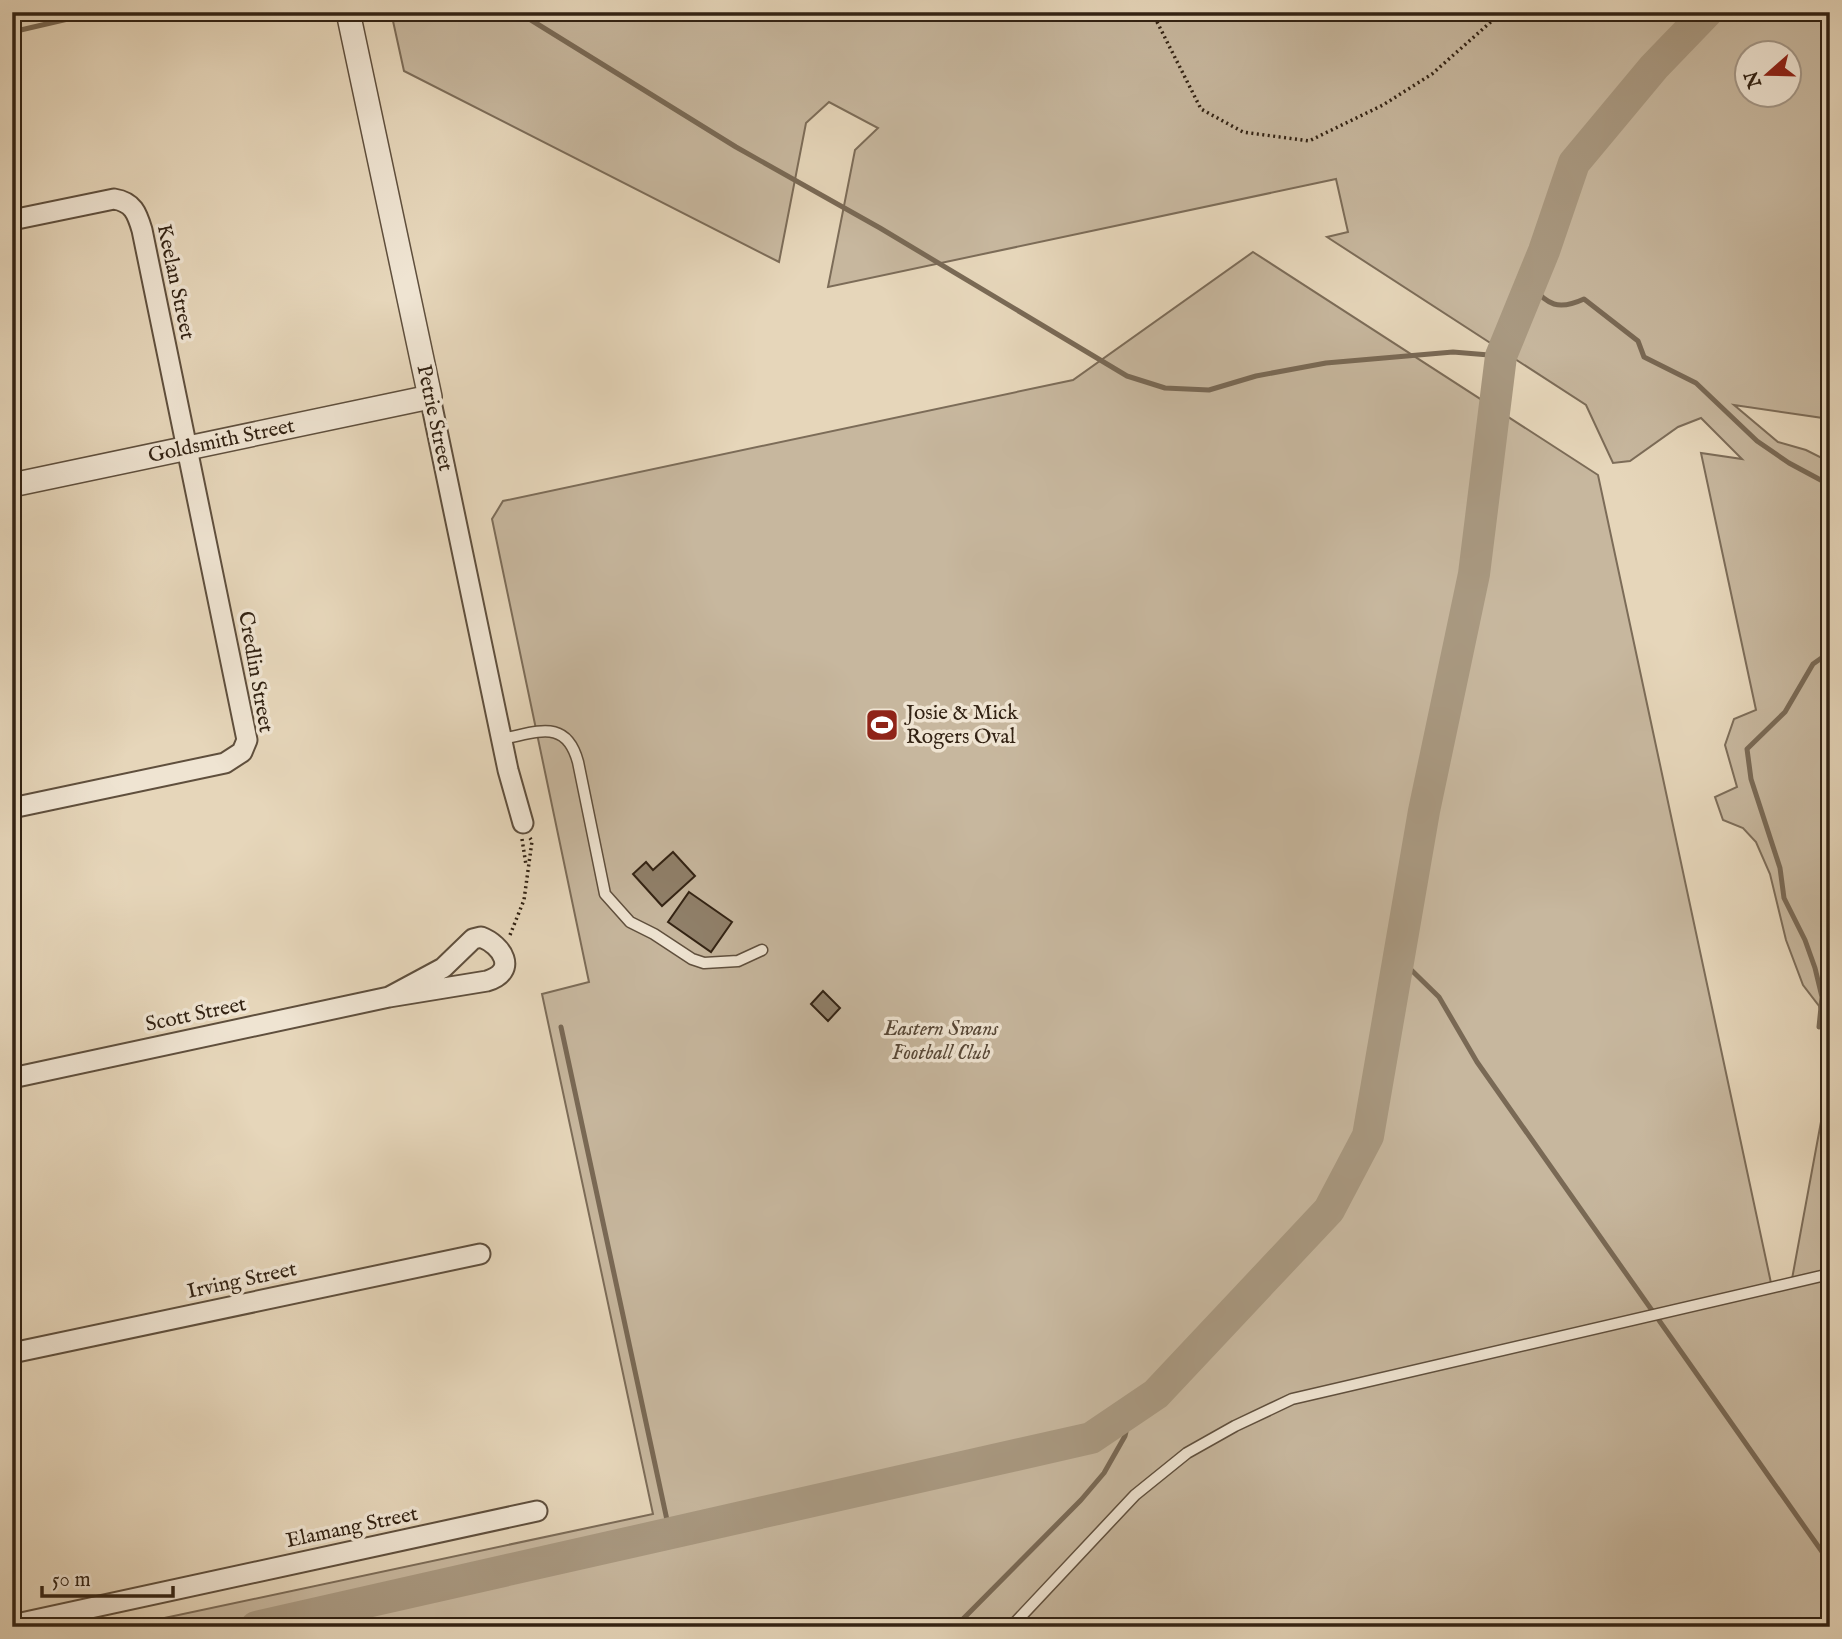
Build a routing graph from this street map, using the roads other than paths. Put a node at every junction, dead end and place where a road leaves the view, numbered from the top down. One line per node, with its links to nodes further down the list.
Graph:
1 (348, 12): 3 (street, Petrie Street)
2 (12, 220): 4 (street, Keelan Street)
3 (430, 397): 4 (street, Goldsmith Street); 6 (street, Petrie Street)
4 (187, 448): 5 (street, Goldsmith Street); 7 (street, Credlin Street)
5 (12, 485)
6 (501, 739): 8 (street, Petrie Street); 9 (lane)
7 (12, 808)
8 (523, 823)
9 (762, 950)
10 (389, 997): 10 (street); 11 (street, Scott Street)
11 (12, 1077)
12 (480, 1254): 14 (street, Irving Street)
13 (1830, 1274): 17 (lane)
14 (12, 1353)
15 (537, 1511): 16 (street, Elamang Street)
16 (12, 1625)
17 (1011, 1627)

